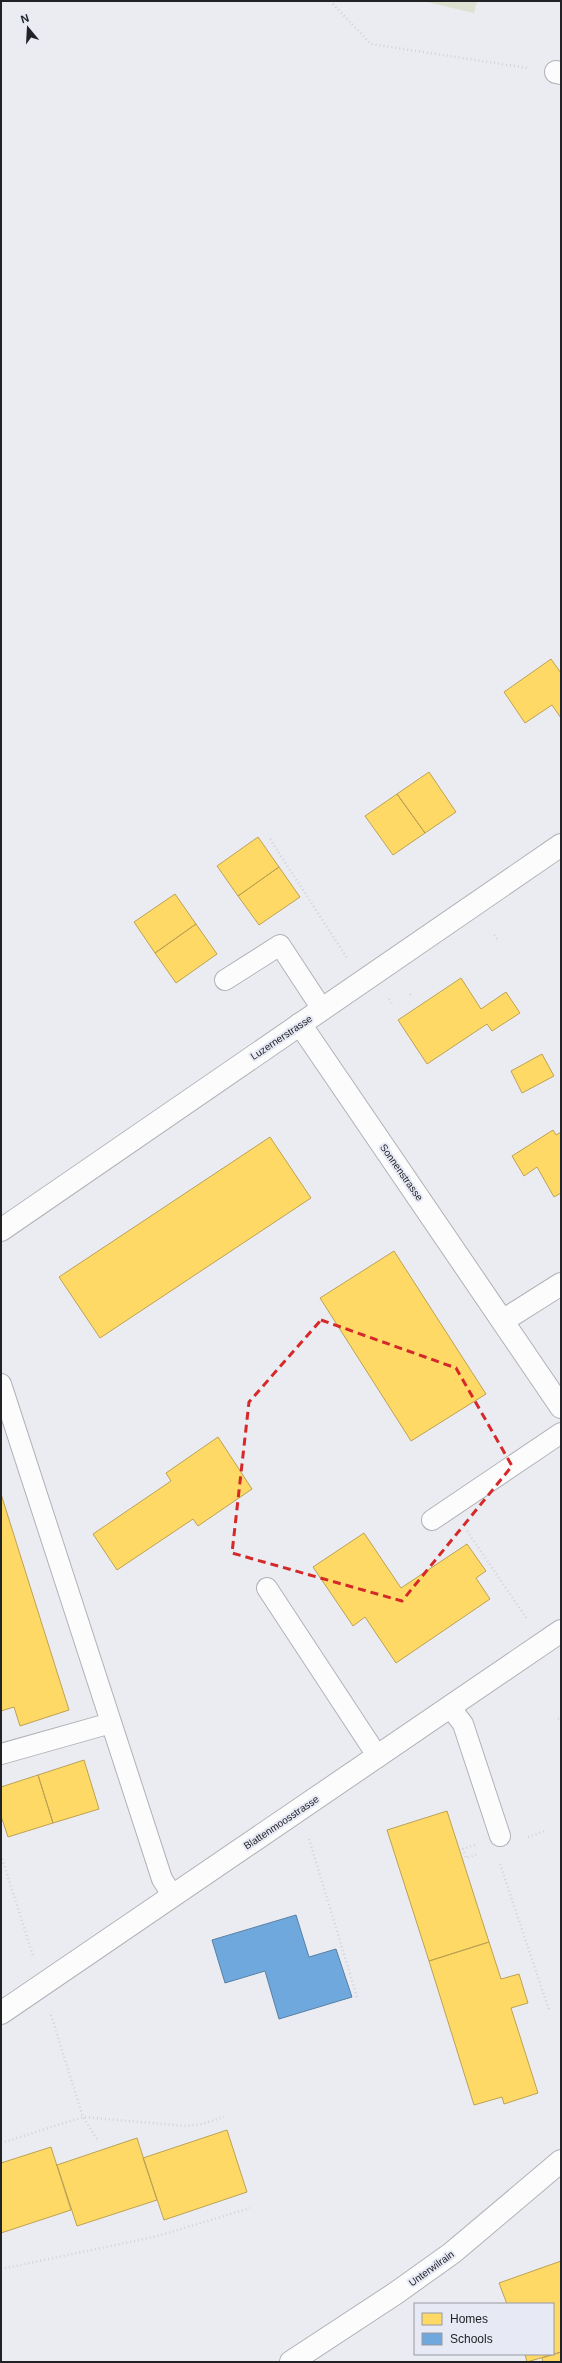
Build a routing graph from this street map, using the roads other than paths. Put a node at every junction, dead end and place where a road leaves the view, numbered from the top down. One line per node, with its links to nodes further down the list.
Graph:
1 (561, 845): 3 (street, Luzernerstrasse)
2 (225, 980): 3 (lane)
3 (322, 1009): 4 (street, Luzernerstrasse)
4 (300, 1024): 5 (street, Luzernerstrasse); 7 (street, Sonnenstrasse)
5 (1, 1230)
6 (561, 1284): 7 (street)
7 (504, 1320): 9 (street, Sonnenstrasse)
8 (1, 1384): 15 (lane)
9 (561, 1407)
10 (561, 1433): 11 (lane)
11 (432, 1520)
12 (267, 1588): 17 (lane)
13 (561, 1631): 14 (street, Blattenmoosstrasse)
14 (450, 1707): 17 (street, Blattenmoosstrasse); 18 (lane)
15 (111, 1722): 16 (lane); 19 (lane)
16 (1, 1754)
17 (378, 1757): 19 (street, Blattenmoosstrasse)
18 (500, 1836)
19 (172, 1895): 20 (street, Blattenmoosstrasse)
20 (1, 2013)
21 (561, 2161): 22 (street, Unterwilrain)
22 (291, 2362)

